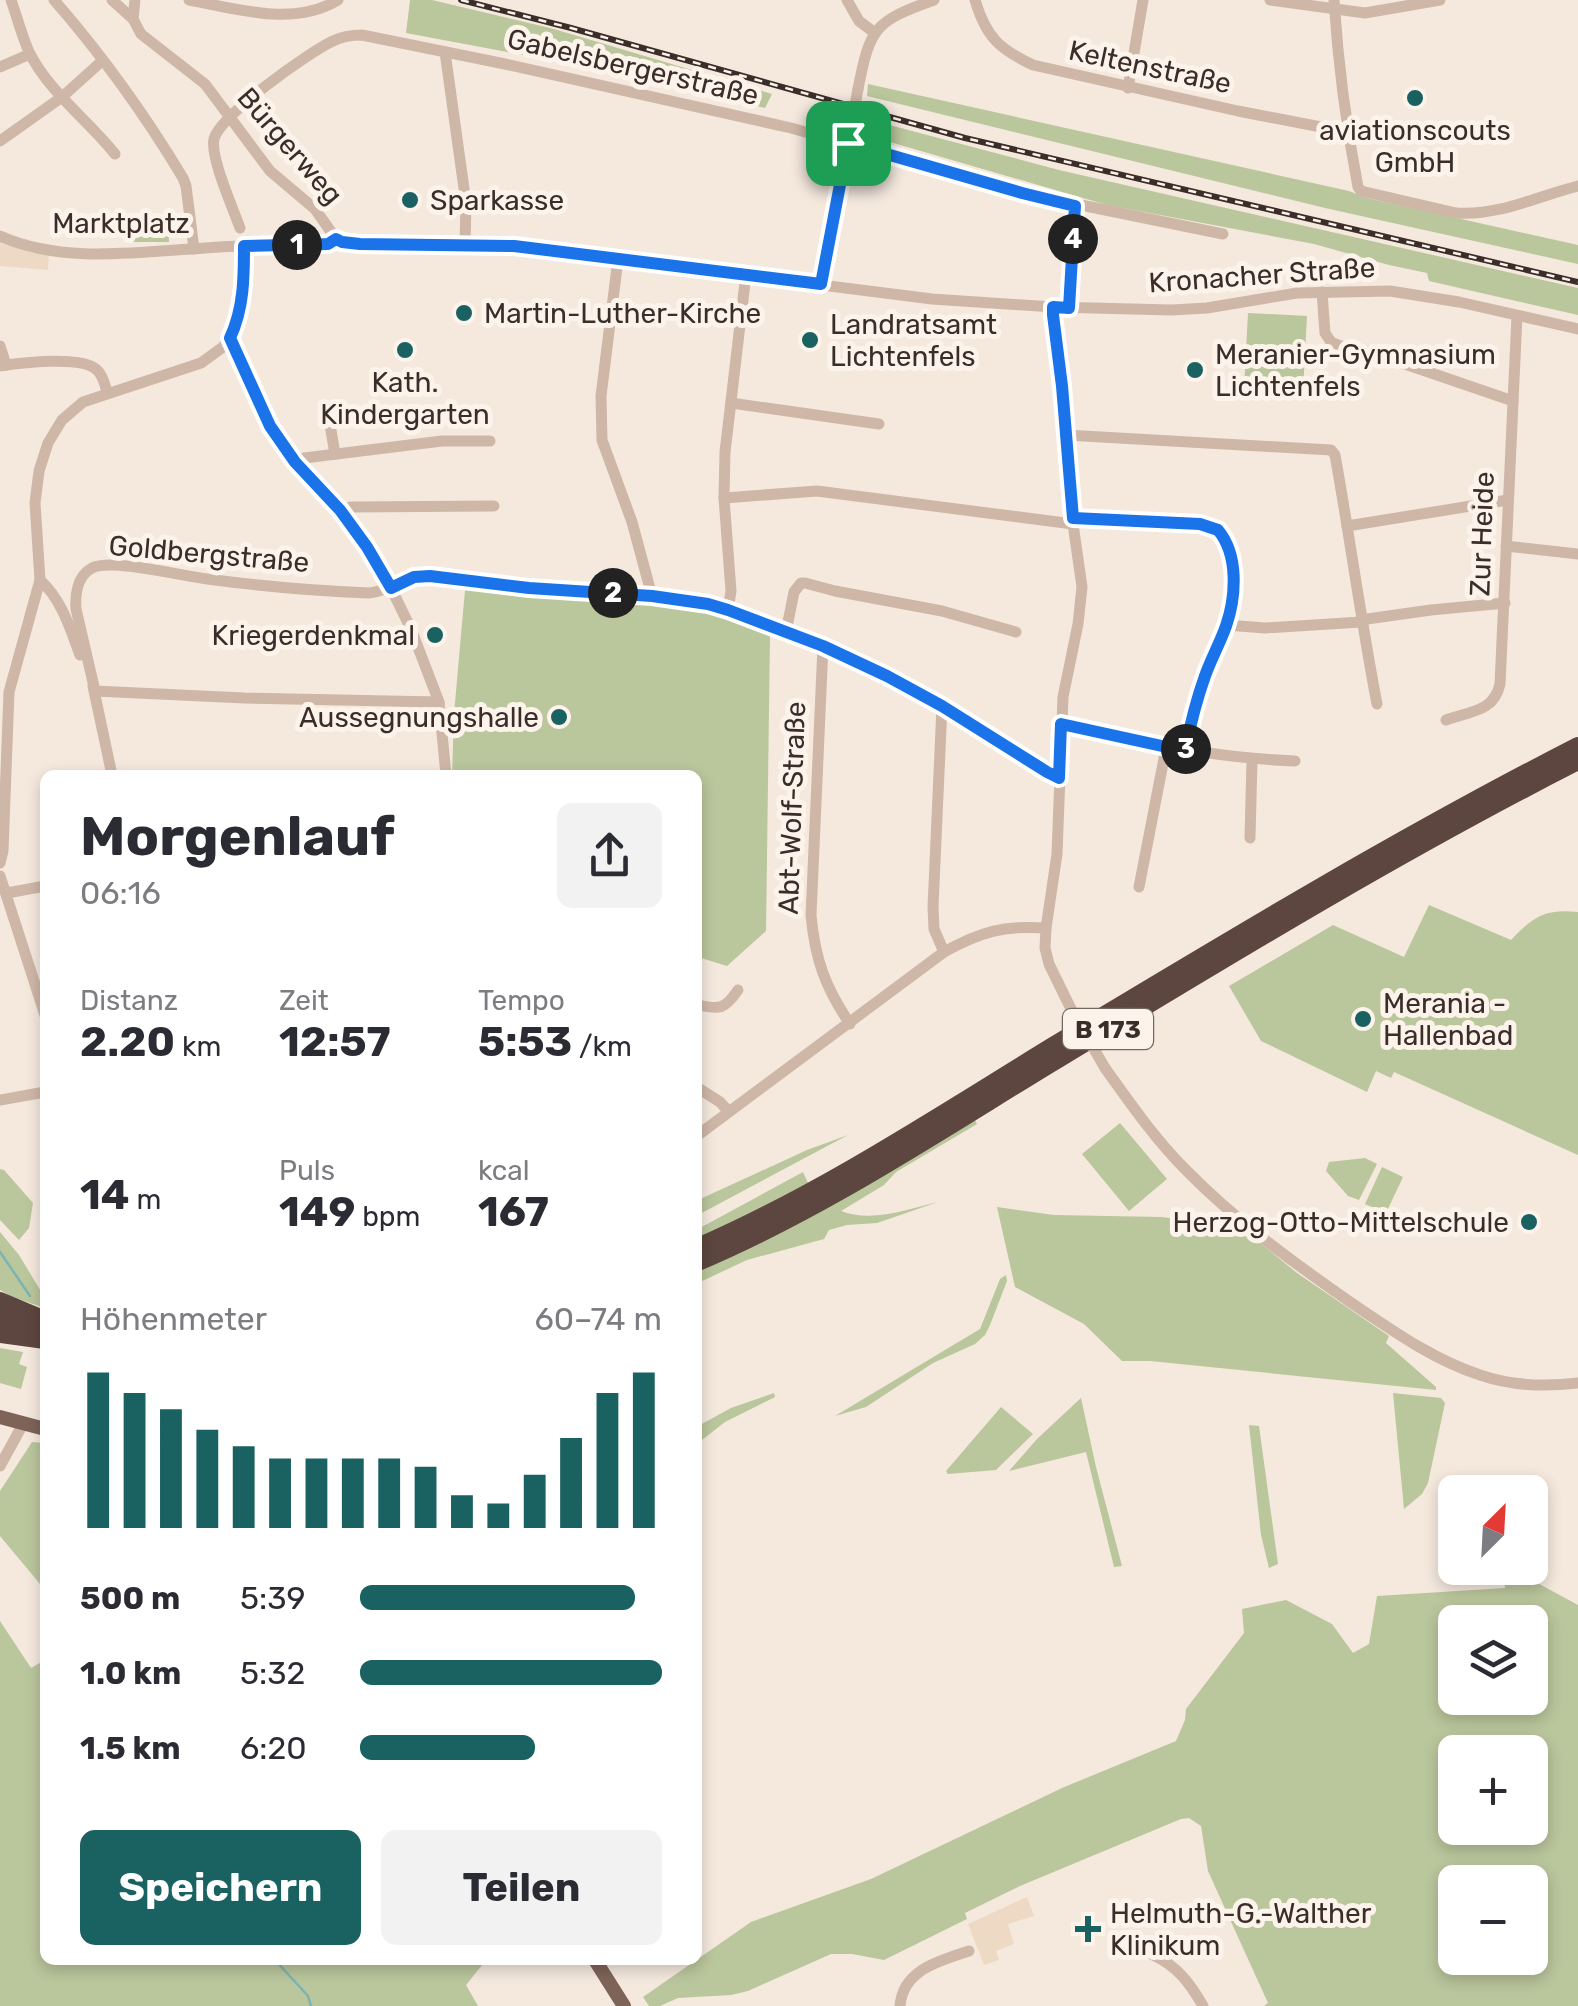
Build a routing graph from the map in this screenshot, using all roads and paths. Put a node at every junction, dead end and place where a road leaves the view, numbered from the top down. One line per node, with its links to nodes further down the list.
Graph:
1 (11, 0): 17 (street)
2 (54, 0): 18 (street)
3 (112, 0): 14 (street, Bürgerweg)
4 (135, 0): 14 (street)
5 (190, 0): 6 (street)
6 (338, 0)
7 (847, 0): 15 (street)
8 (934, 0): 15 (street)
9 (975, 0): 20 (street, Keltenstraße)
10 (1143, 0): 20 (street)
11 (1270, 0): 13 (street)
12 (1440, 0): 13 (street)
13 (1334, 5): 23 (street)
14 (133, 18): 22 (street, Bürgerweg)
15 (875, 33): 25 (street, bridge)
16 (445, 52): 22 (street, Gabelsbergerstraße); 25 (street, Gabelsbergerstraße); 33 (street)
17 (30, 54): 19 (street); 21 (street)
18 (102, 61): 21 (street); 35 (street)
19 (0, 66)
20 (1128, 88): 23 (street, Keltenstraße)
21 (62, 98): 24 (street); 26 (street)
22 (230, 118): 29 (street); 32 (street, Bürgerweg)
23 (1347, 132): 27 (street)
24 (0, 141)
25 (848, 143): 28 (street, Gabelsbergerstraße); 38 (street)
26 (116, 154)
27 (1578, 186)
28 (1075, 206): 30 (street, Gabelsbergerstraße); 41 (street)
29 (240, 228)
30 (1223, 234)
31 (0, 236): 35 (street, Marktplatz)
32 (336, 239): 33 (street, Kronacher Straße); 34 (street, Kronacher Straße)
33 (465, 244): 36 (street, Kronacher Straße)
34 (244, 246): 35 (street, Marktplatz); 44 (street)
35 (194, 249)
36 (618, 259): 37 (street, Kronacher Straße); 66 (street)
37 (746, 274): 38 (street, Kronacher Straße); 49 (street)
38 (821, 284): 40 (street, Kronacher Straße)
39 (1322, 292): 41 (street, Kronacher Straße); 42 (street, Kronacher Straße); 48 (street)
40 (1053, 307): 41 (street, Kronacher Straße); 52 (street)
41 (1069, 308)
42 (1518, 316): 43 (street, Kronacher Straße); 48 (street, Zur Heide)
43 (1572, 327)
44 (230, 338): 47 (street); 55 (street)
45 (0, 346): 46 (street)
46 (3, 366): 47 (street)
47 (107, 392): 64 (street)
48 (1513, 400): 57 (street, Zur Heide)
49 (731, 403): 51 (street); 56 (street)
50 (326, 407): 54 (street)
51 (879, 424)
52 (1066, 436): 60 (street); 61 (street)
53 (490, 441): 54 (street)
54 (335, 454): 55 (street)
55 (295, 462): 59 (street)
56 (724, 498): 60 (street); 68 (street)
57 (1508, 500): 61 (street); 62 (street, Zur Heide)
58 (494, 506): 59 (street)
59 (340, 510): 65 (street)
60 (1073, 521): 70 (street); 81 (street)
61 (1347, 526): 69 (street)
62 (1506, 546): 63 (street); 67 (street, Zur Heide)
63 (1578, 554)
64 (40, 580): 74 (street); 76 (street)
65 (391, 588): 66 (street); 76 (street, Goldbergstraße); 77 (street)
66 (652, 596): 68 (street)
67 (1504, 603): 69 (street); 80 (street, Zur Heide)
68 (728, 610): 71 (street)
69 (1360, 621): 70 (street); 78 (street)
70 (1226, 625): 85 (street)
71 (786, 632): 72 (street); 73 (street)
72 (1016, 632)
73 (823, 646): 79 (street); 105 (street, Abt-Wolf-Straße)
74 (6, 672): 75 (street)
75 (4, 691): 93 (street)
76 (94, 691): 77 (street); 89 (street)
77 (439, 702): 90 (street)
78 (1376, 704)
79 (942, 706): 92 (street); 101 (street)
80 (1446, 720)
81 (1061, 724): 84 (street); 92 (street)
82 (1578, 735): 91 (highway)
83 (1578, 746): 91 (highway, B 173)
84 (1166, 748): 85 (street); 98 (street)
85 (1185, 751): 86 (street)
86 (1252, 760): 87 (street); 94 (street)
87 (1295, 762)
88 (1578, 762): 112 (highway, B 173)
89 (111, 770)
90 (446, 770)
91 (1518, 776): 111 (highway, B 173)
92 (1059, 778): 100 (street)
93 (2, 790): 95 (street)
94 (1250, 838)
95 (0, 863)
96 (0, 876): 99 (street)
97 (40, 887): 99 (street)
98 (1139, 888)
99 (7, 893): 103 (street)
100 (1046, 928): 101 (street); 119 (street, bridge)
101 (944, 952): 105 (street)
102 (738, 990): 104 (street)
103 (40, 999)
104 (702, 1006)
105 (850, 1024): 109 (street)
106 (702, 1091): 109 (street)
107 (40, 1093): 108 (street)
108 (0, 1100)
109 (729, 1112): 110 (street)
110 (702, 1132)
111 (702, 1245)
112 (702, 1260)
113 (0, 1301): 115 (highway)
114 (0, 1320): 116 (highway)
115 (40, 1321)
116 (40, 1323)
117 (0, 1334): 118 (highway)
118 (40, 1339)
119 (1578, 1383)
120 (0, 1417): 121 (main road)
121 (23, 1424): 122 (main road); 123 (street)
122 (40, 1428)
123 (0, 1466)
124 (969, 1951): 128 (street)
125 (1153, 1955): 129 (street)
126 (598, 1965): 127 (main road)
127 (624, 2006)
128 (900, 2006)
129 (1203, 2006)

